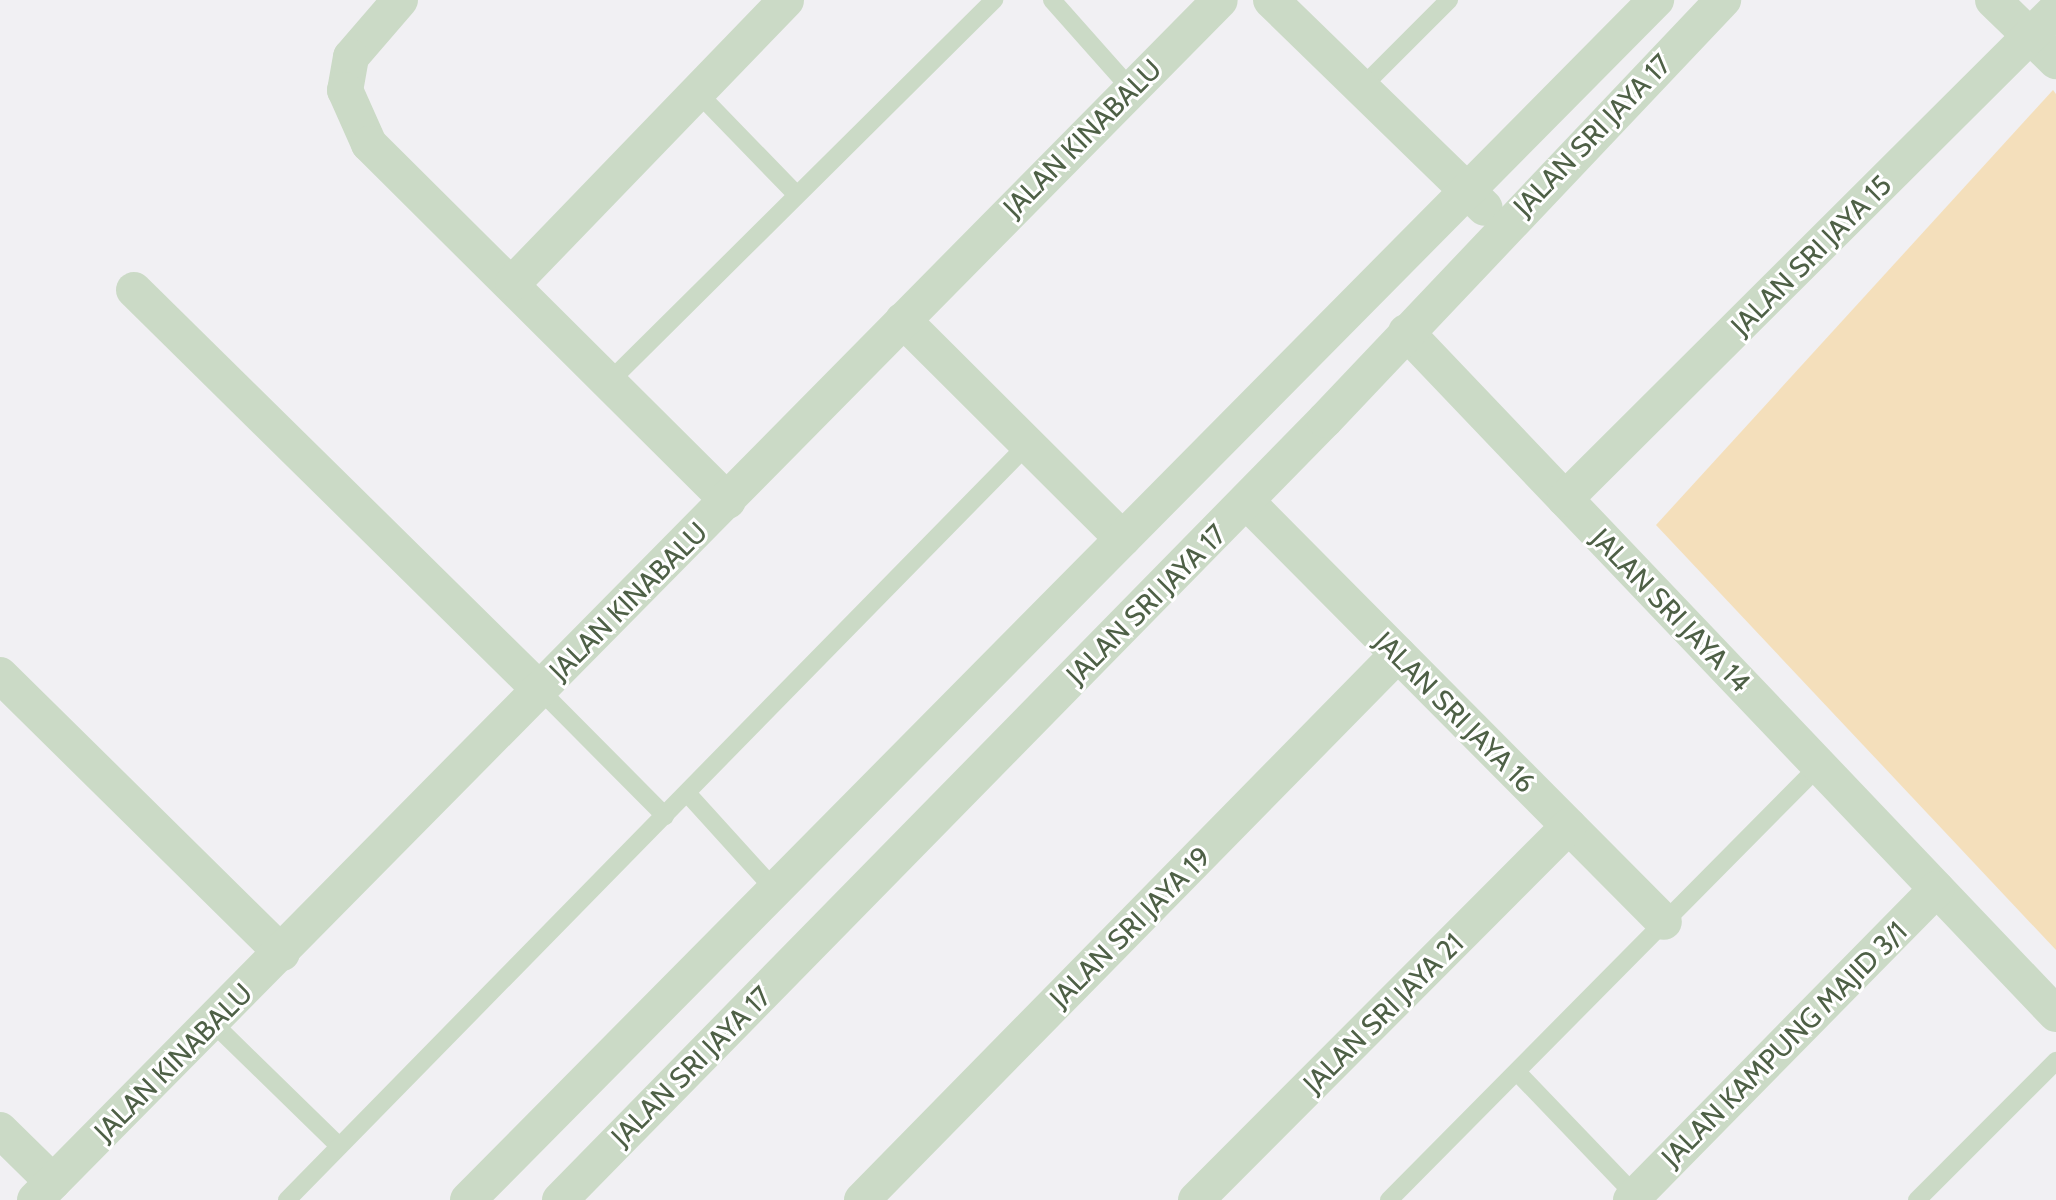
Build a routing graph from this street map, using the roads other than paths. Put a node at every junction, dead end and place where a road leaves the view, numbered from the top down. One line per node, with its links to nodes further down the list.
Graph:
1 (400, 0): 19 (street)
2 (786, 0): 15 (street)
3 (994, 0): 17 (lane)
4 (1052, 0): 13 (lane)
5 (1220, 0): 13 (street, JALAN KINABALU)
6 (1271, 0): 14 (street)
7 (1449, 0): 14 (lane)
8 (1656, 0): 16 (street, JALAN SRI JAYA 17)
9 (1723, 0): 18 (street, JALAN SRI JAYA 17)
10 (1993, 0): 12 (street)
11 (2056, 10): 12 (street, JALAN SRI JAYA 15)
12 (2043, 49): 25 (street, JALAN SRI JAYA 15)
13 (1130, 88): 21 (street, JALAN KINABALU)
14 (1360, 89): 16 (street)
15 (698, 93): 17 (lane); 19 (street)
16 (1467, 192): 18 (street); 28 (street, JALAN SRI JAYA 17)
17 (795, 193): 23 (lane)
18 (1503, 226): 22 (street, JALAN SRI JAYA 17)
19 (513, 283): 23 (street)
20 (134, 290): 31 (street)
21 (903, 320): 24 (street); 26 (street, JALAN KINABALU)
22 (1406, 332): 25 (street, JALAN SRI JAYA 14); 27 (street, JALAN SRI JAYA 17)
23 (611, 380): 26 (street)
24 (1028, 444): 28 (street); 33 (lane)
25 (1565, 499): 32 (street, JALAN SRI JAYA 14)
26 (728, 501): 31 (street, JALAN KINABALU)
27 (1246, 501): 29 (street, JALAN SRI JAYA 16); 50 (street, JALAN SRI JAYA 17)
28 (1123, 539): 37 (street, JALAN SRI JAYA 17)
29 (1398, 654): 35 (street, JALAN SRI JAYA 16); 51 (street, JALAN SRI JAYA 19)
30 (0, 675): 39 (street)
31 (539, 689): 34 (lane); 39 (street, JALAN KINABALU)
32 (1819, 766): 36 (street, JALAN SRI JAYA 14); 38 (lane)
33 (687, 793): 34 (lane); 37 (lane)
34 (665, 816): 45 (lane)
35 (1569, 826): 38 (street, JALAN SRI JAYA 16); 52 (street, JALAN SRI JAYA 21)
36 (1937, 889): 40 (street, JALAN SRI JAYA 14); 47 (street, JALAN KAMPUNG MAJID 3/1)
37 (775, 890): 49 (street, JALAN SRI JAYA 17)
38 (1664, 922): 43 (lane)
39 (282, 953): 41 (street, JALAN KINABALU)
40 (2056, 1014)
41 (213, 1023): 45 (lane); 46 (street, JALAN KINABALU)
42 (2056, 1061): 54 (lane)
43 (1517, 1072): 47 (lane); 53 (lane)
44 (2, 1137): 46 (street)
45 (339, 1146): 48 (lane)
46 (44, 1191)
47 (1635, 1198)
48 (287, 1200)
49 (468, 1200)
50 (560, 1200)
51 (862, 1200)
52 (1196, 1200)
53 (1389, 1200)
54 (1917, 1200)

